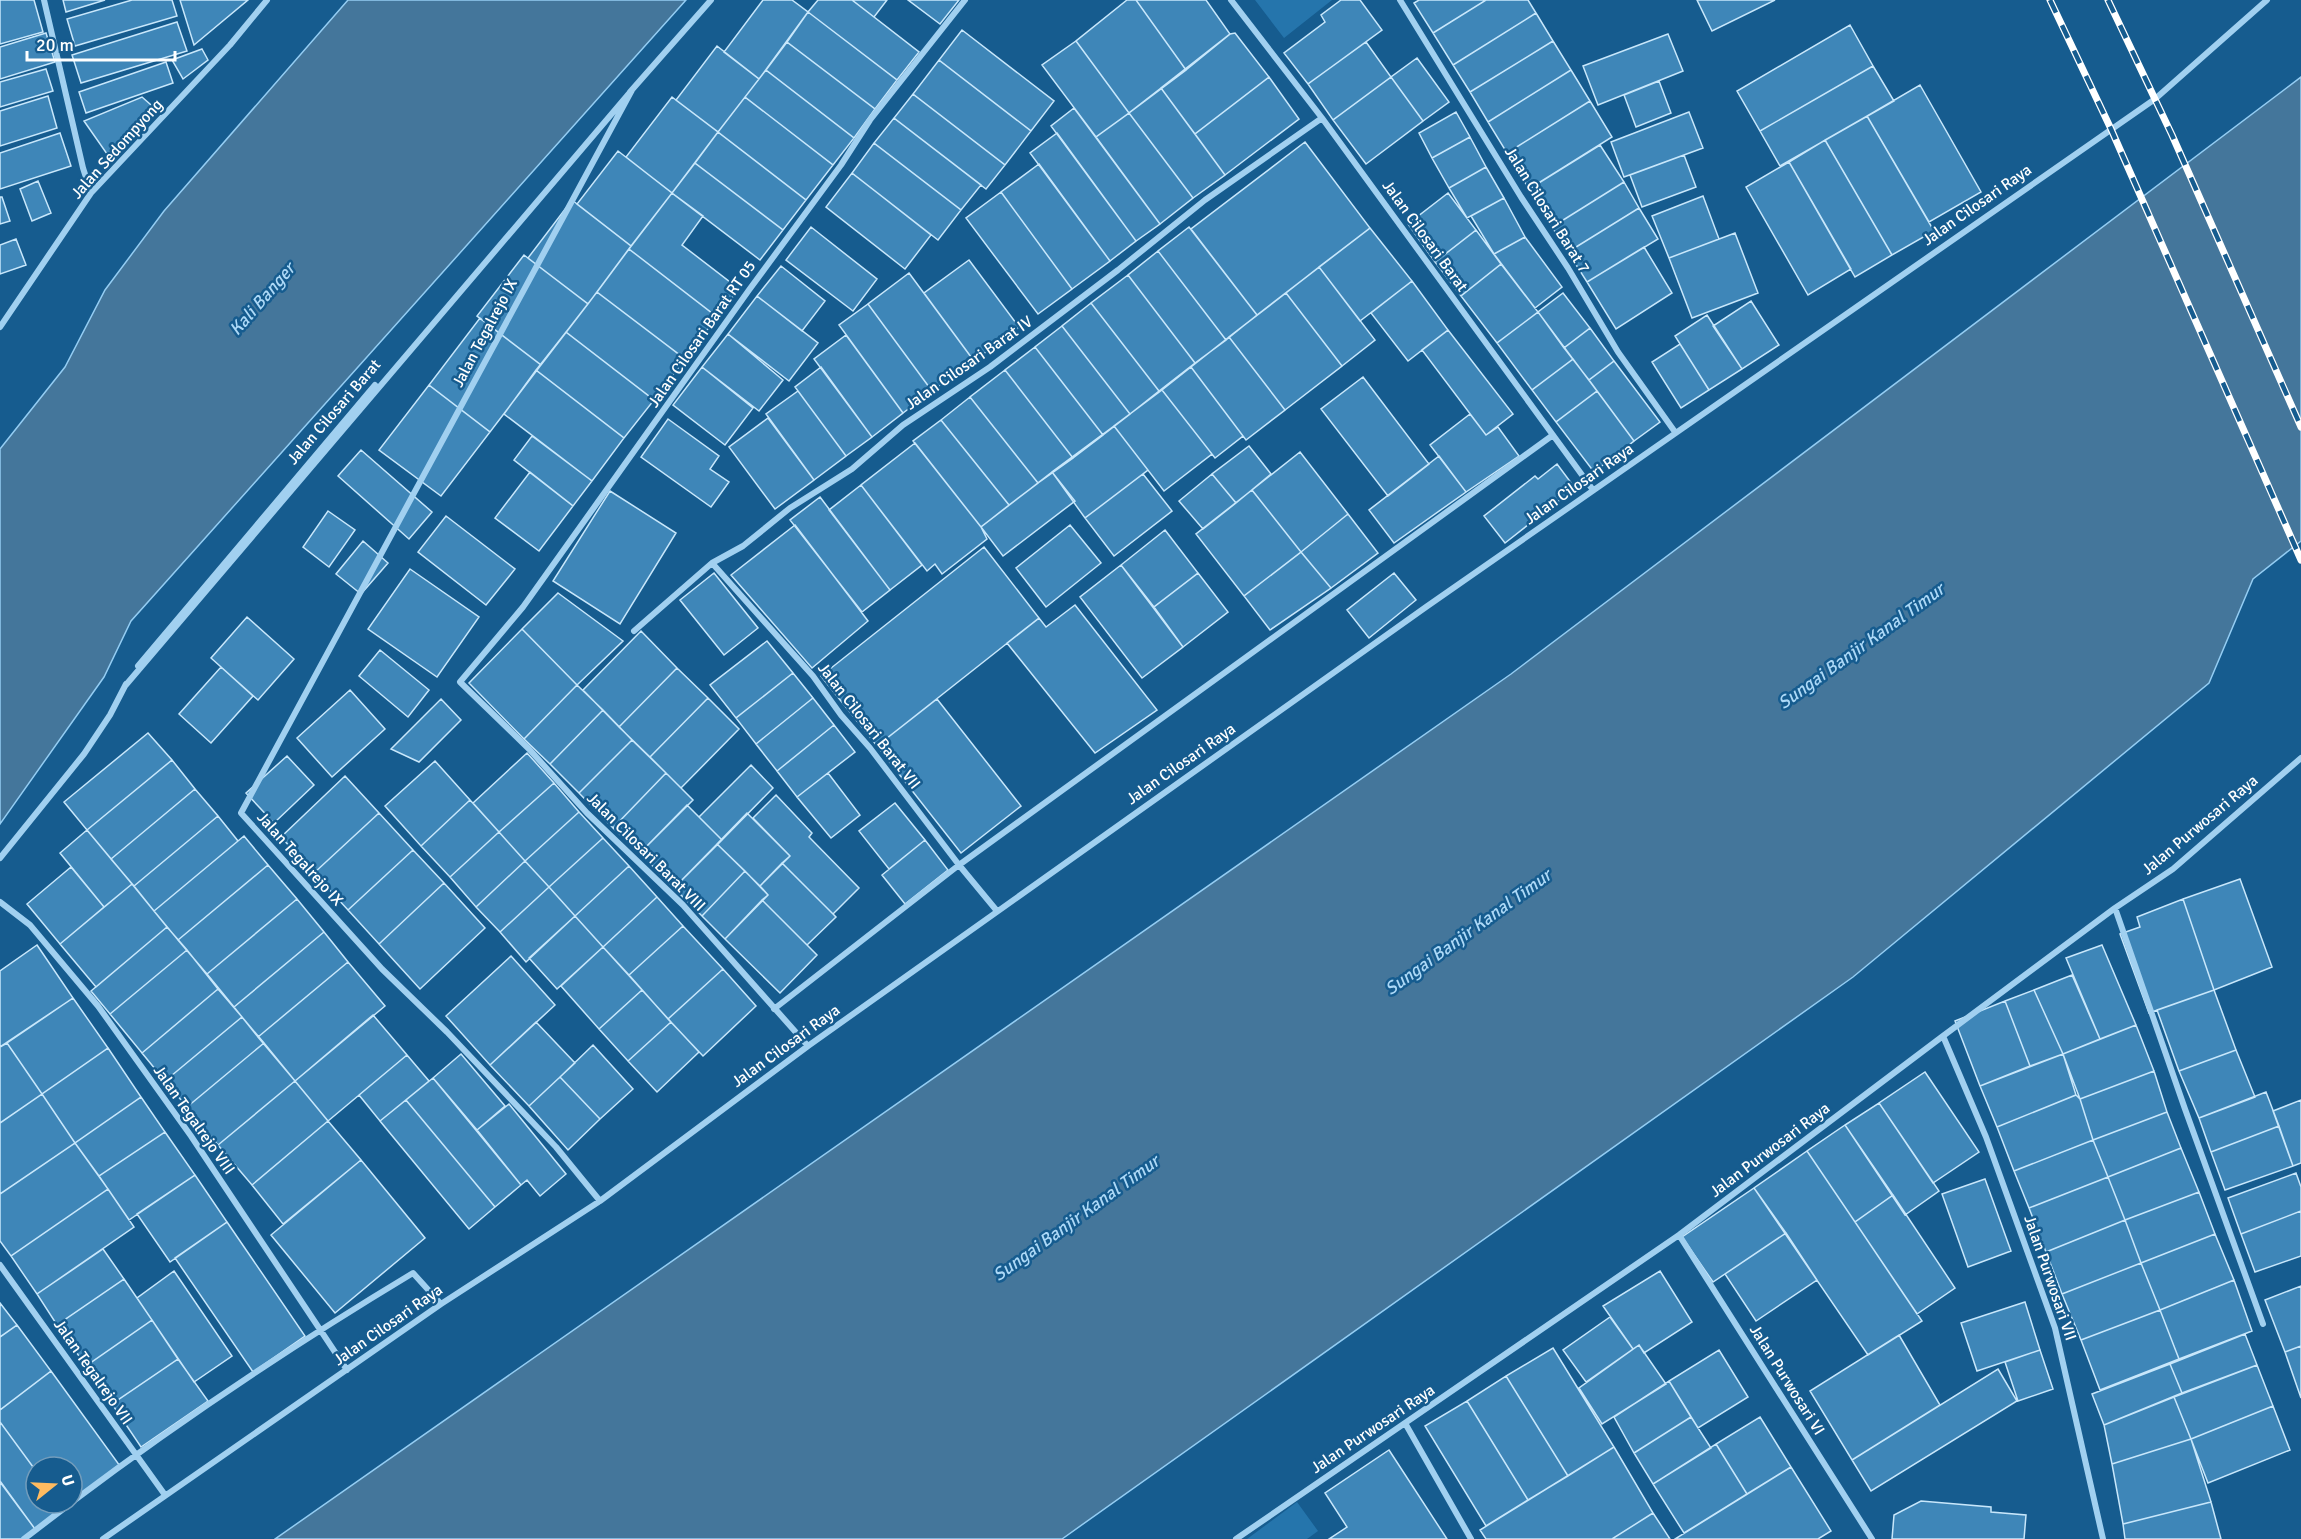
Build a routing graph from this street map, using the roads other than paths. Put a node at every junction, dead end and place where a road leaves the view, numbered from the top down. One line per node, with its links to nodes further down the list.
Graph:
1 (44, 0): 10 (street)
2 (267, 0): 10 (street, Jalan Sedompyong)
3 (711, 0): 8 (street, Jalan Cilosari Barat)
4 (965, 0): 17 (street, Jalan Cilosari Barat RT 05)
5 (1232, 0): 9 (street, Jalan Cilosari Barat)
6 (1400, 0): 12 (street, Jalan Cilosari Barat 7)
7 (2267, 0): 12 (street, Jalan Cilosari Raya)
8 (632, 90): 19 (street, Jalan Cilosari Barat); 27 (street, Jalan Tegalrejo IX)
9 (1322, 118): 13 (street, Jalan Cilosari Barat); 15 (street, Jalan Cilosari Barat IV)
10 (91, 193): 11 (street, Jalan Sedompyong)
11 (0, 327)
12 (1675, 432): 14 (street, Jalan Cilosari Raya)
13 (1553, 435): 14 (street, Jalan Cilosari Barat); 20 (street)
14 (1593, 490): 23 (street, Jalan Cilosari Raya)
15 (712, 563): 16 (street, Jalan Cilosari Barat IV); 20 (street, Jalan Cilosari Barat VII)
16 (634, 631)
17 (460, 682): 24 (street, Jalan Cilosari Barat VIII)
18 (2301, 758): 22 (street, Jalan Purwosari Raya)
19 (0, 858)
20 (959, 865): 23 (street, Jalan Cilosari Barat VII); 24 (street)
21 (0, 902): 32 (street, Jalan Tegalrejo VIII)
22 (2115, 908): 25 (street, Jalan Purwosari Raya); 31 (street)
23 (997, 911): 26 (street, Jalan Cilosari Raya)
24 (774, 1009): 26 (street, Jalan Cilosari Barat VIII)
25 (1942, 1035): 28 (street, Jalan Purwosari Raya); 44 (street, Jalan Purwosari VII)
26 (808, 1046): 27 (street, Jalan Cilosari Raya)
27 (600, 1201): 30 (street, Jalan Cilosari Raya)
28 (1679, 1235): 34 (street, Jalan Purwosari Raya); 43 (street, Jalan Purwosari VI)
29 (0, 1264): 35 (street, Jalan Tegalrejo VII)
30 (441, 1304): 32 (street); 33 (street, Jalan Cilosari Raya)
31 (2263, 1324)
32 (319, 1329): 33 (street, Jalan Tegalrejo VIII); 35 (street)
33 (347, 1370): 37 (street, Jalan Cilosari Raya)
34 (1405, 1423): 41 (street, Jalan Purwosari Raya); 42 (street)
35 (135, 1455): 36 (street); 37 (street, Jalan Tegalrejo VII)
36 (84, 1494)
37 (165, 1495): 40 (street, Jalan Cilosari Raya)
38 (56, 1515): 39 (street)
39 (24, 1539)
40 (103, 1539)
41 (1236, 1539)
42 (1471, 1539)
43 (1872, 1539)
44 (2103, 1539)

